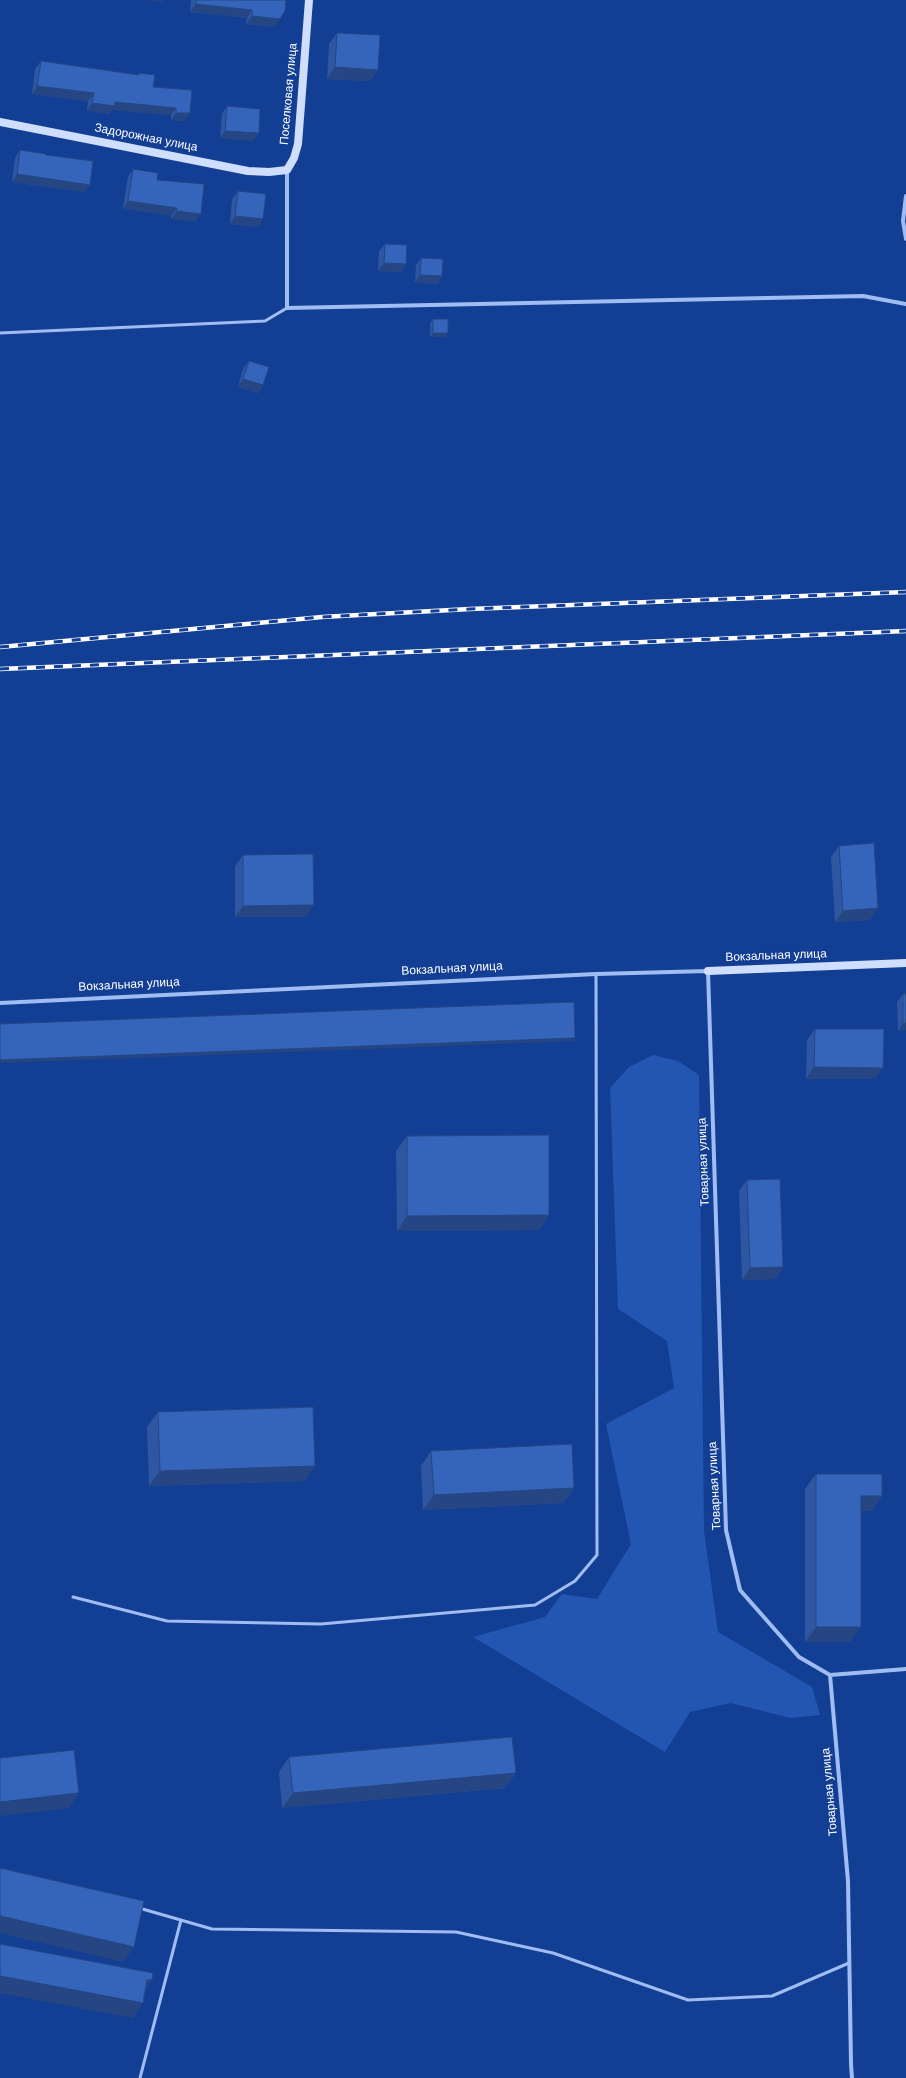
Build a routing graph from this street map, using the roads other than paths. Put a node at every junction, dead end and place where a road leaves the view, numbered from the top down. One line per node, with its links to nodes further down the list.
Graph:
1 (309, 0): 3 (street, Поселковая улица)
2 (0, 122): 3 (street, Задорожная улица)
3 (287, 170): 7 (street, Поселковая улица)
4 (906, 196): 5 (street)
5 (906, 240)
6 (906, 304): 7 (street)
7 (287, 308): 8 (lane)
8 (0, 333)
9 (906, 962): 10 (street, Вокзальная улица)
10 (708, 971): 11 (street, Вокзальная улица); 15 (street, Товарная улица)
11 (596, 974): 12 (street, Вокзальная улица); 13 (lane)
12 (0, 1004)
13 (73, 1597)
14 (906, 1670): 15 (street)
15 (830, 1674): 18 (street, Товарная улица)
16 (136, 1907): 17 (lane)
17 (181, 1920): 18 (lane); 19 (lane)
18 (849, 1963): 20 (street, Товарная улица)
19 (140, 2078)
20 (852, 2078)

